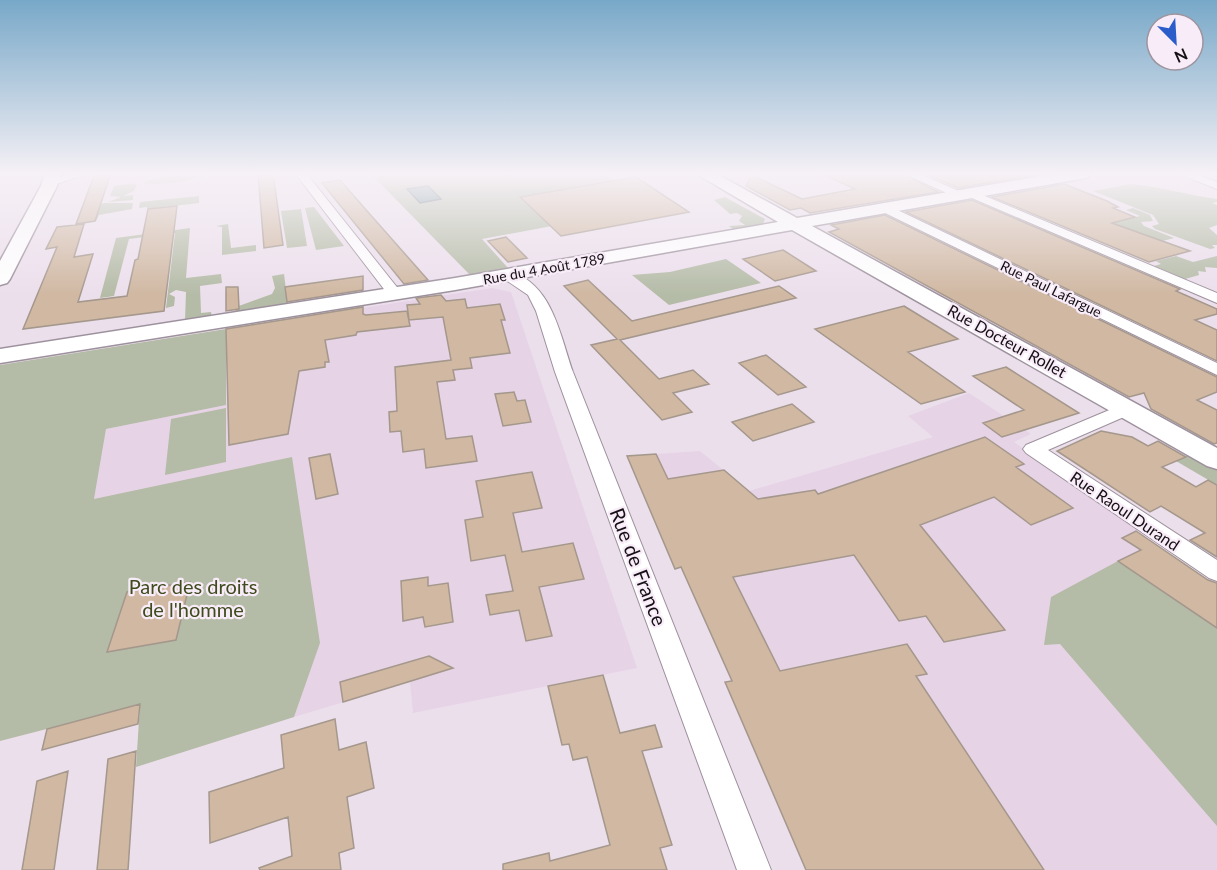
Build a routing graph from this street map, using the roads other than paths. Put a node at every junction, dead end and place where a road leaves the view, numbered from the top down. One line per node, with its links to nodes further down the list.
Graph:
1 (34, 214): 9 (main road)
2 (332, 214): 10 (street)
3 (777, 214): 7 (main road, Rue Docteur Rollet)
4 (854, 214): 7 (main road, Rue du 4 Août 1789)
5 (896, 214): 13 (street, Rue Paul Lafargue)
6 (1012, 214): 11 (street)
7 (796, 224): 8 (main road, Rue du 4 Août 1789); 14 (main road, Rue Docteur Rollet)
8 (508, 275): 10 (main road, Rue du 4 Août 1789); 17 (street, Rue de France)
9 (0, 279)
10 (395, 294): 12 (main road, Rue du 4 Août 1789)
11 (1217, 298)
12 (0, 356)
13 (1217, 370)
14 (1126, 409): 15 (main road, Rue Docteur Rollet); 16 (street, Rue Raoul Durand)
15 (1217, 460)
16 (1217, 572)
17 (754, 870)

